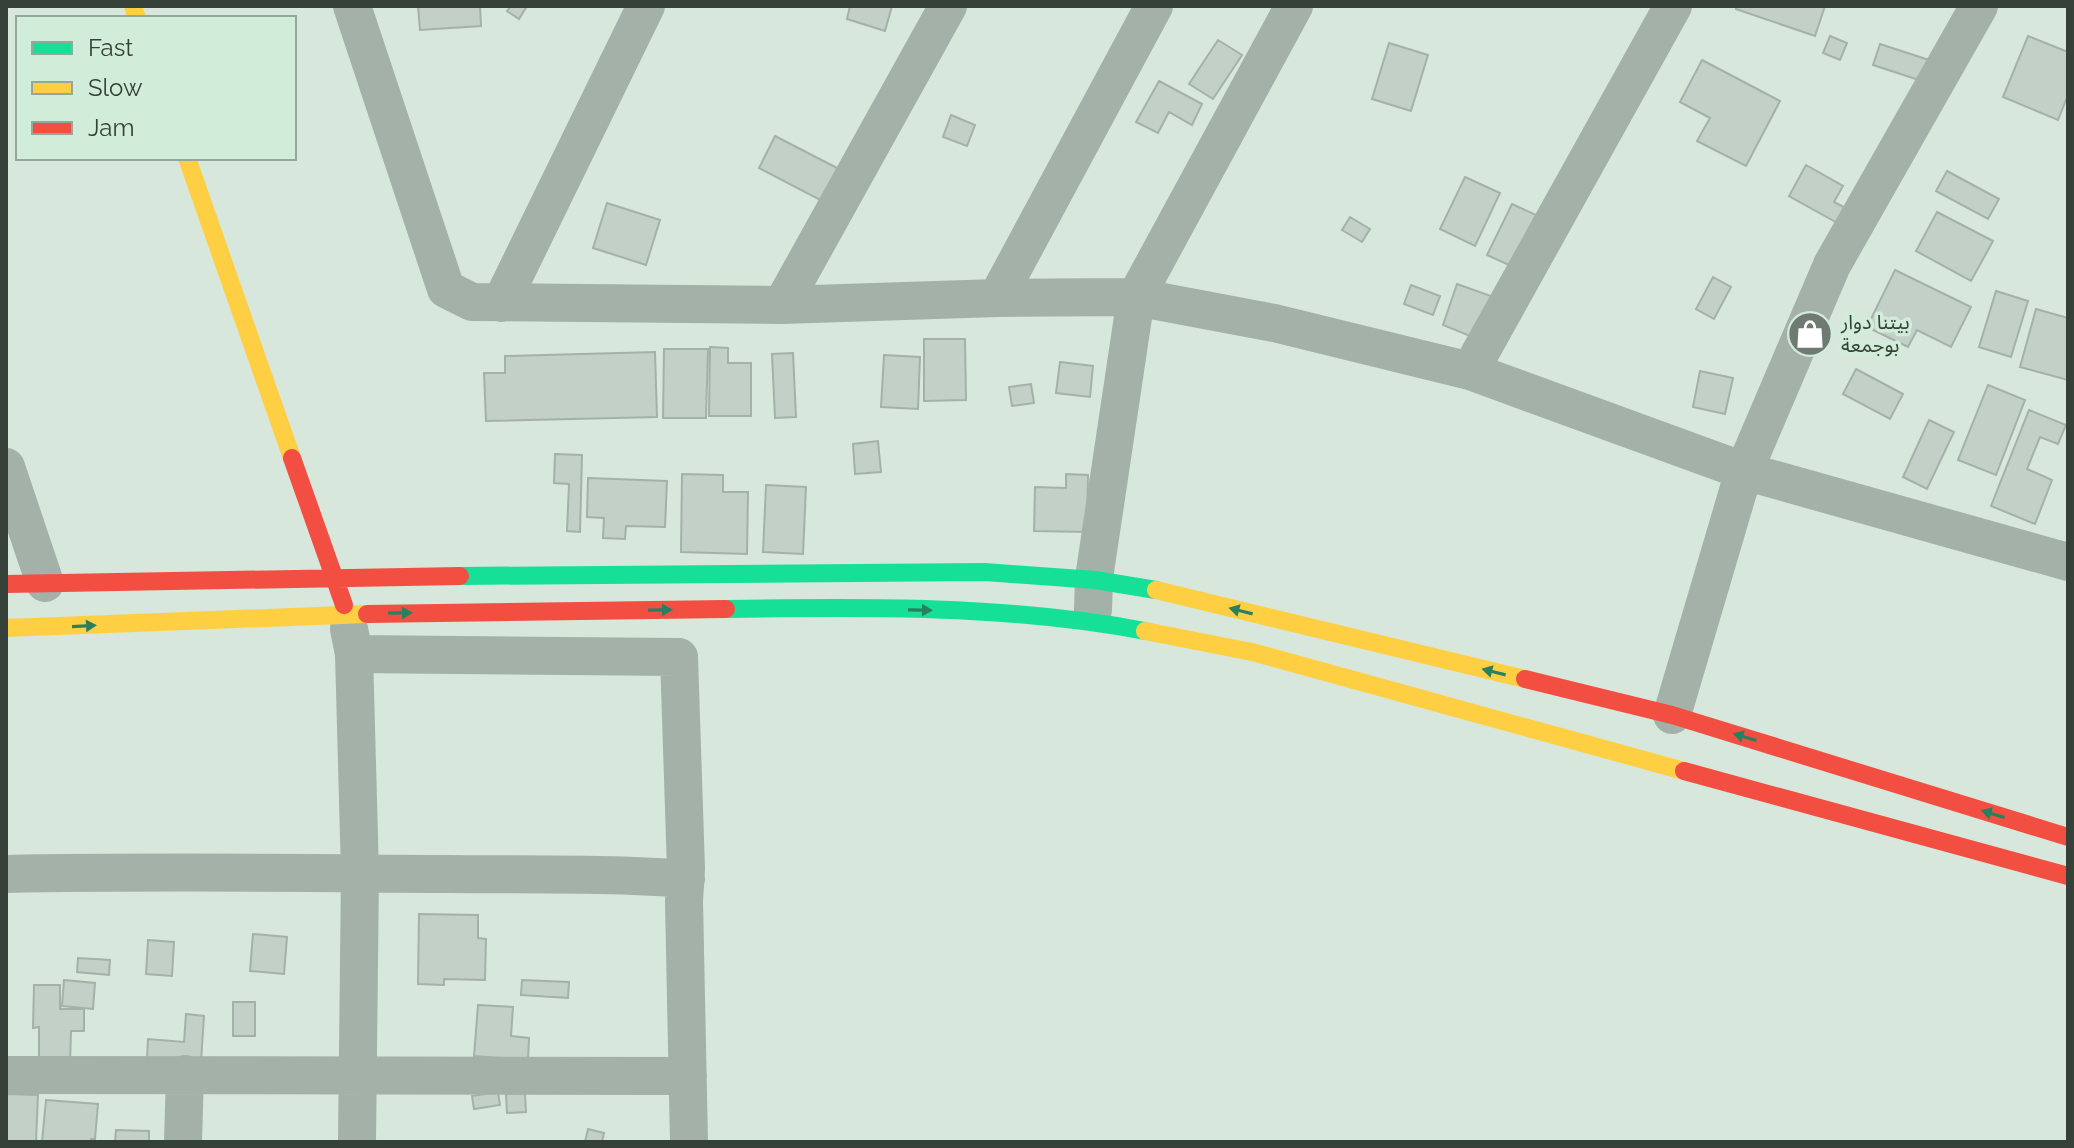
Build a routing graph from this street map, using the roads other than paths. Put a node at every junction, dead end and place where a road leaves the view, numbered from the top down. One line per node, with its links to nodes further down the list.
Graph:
1 (352, 6): 11 (street)
2 (646, 6): 11 (street)
3 (948, 6): 12 (street)
4 (1154, 6): 10 (street)
5 (1294, 6): 9 (street)
6 (1673, 6): 13 (street)
7 (1964, 16): 15 (street)
8 (188, 160): 17 (main road)
9 (1136, 297): 10 (street); 13 (street); 18 (street)
10 (997, 298): 12 (street)
11 (501, 303): 12 (street)
12 (782, 305)
13 (1470, 371): 15 (street)
14 (6, 467): 19 (street)
15 (1744, 471): 16 (street); 25 (street)
16 (2068, 562)
17 (335, 577): 18 (main road); 19 (main road); 21 (main road)
18 (1094, 578): 22 (street); 25 (main road, one-way to 18)
19 (45, 583): 20 (main road)
20 (6, 584)
21 (347, 614): 22 (main road, one-way to 22); 23 (main road, one-way to 21); 24 (street)
22 (1092, 621): 29 (main road)
23 (6, 628)
24 (354, 654): 27 (street); 30 (street)
25 (1672, 715): 26 (main road, one-way to 25)
26 (2068, 837)
27 (360, 873): 28 (street); 30 (street); 33 (street)
28 (6, 874)
29 (2068, 876)
30 (686, 879): 34 (street)
31 (185, 1074): 32 (street); 33 (street); 35 (street)
32 (6, 1075)
33 (356, 1075): 34 (street); 36 (street)
34 (688, 1076): 37 (street)
35 (183, 1142)
36 (357, 1142)
37 (689, 1142)

